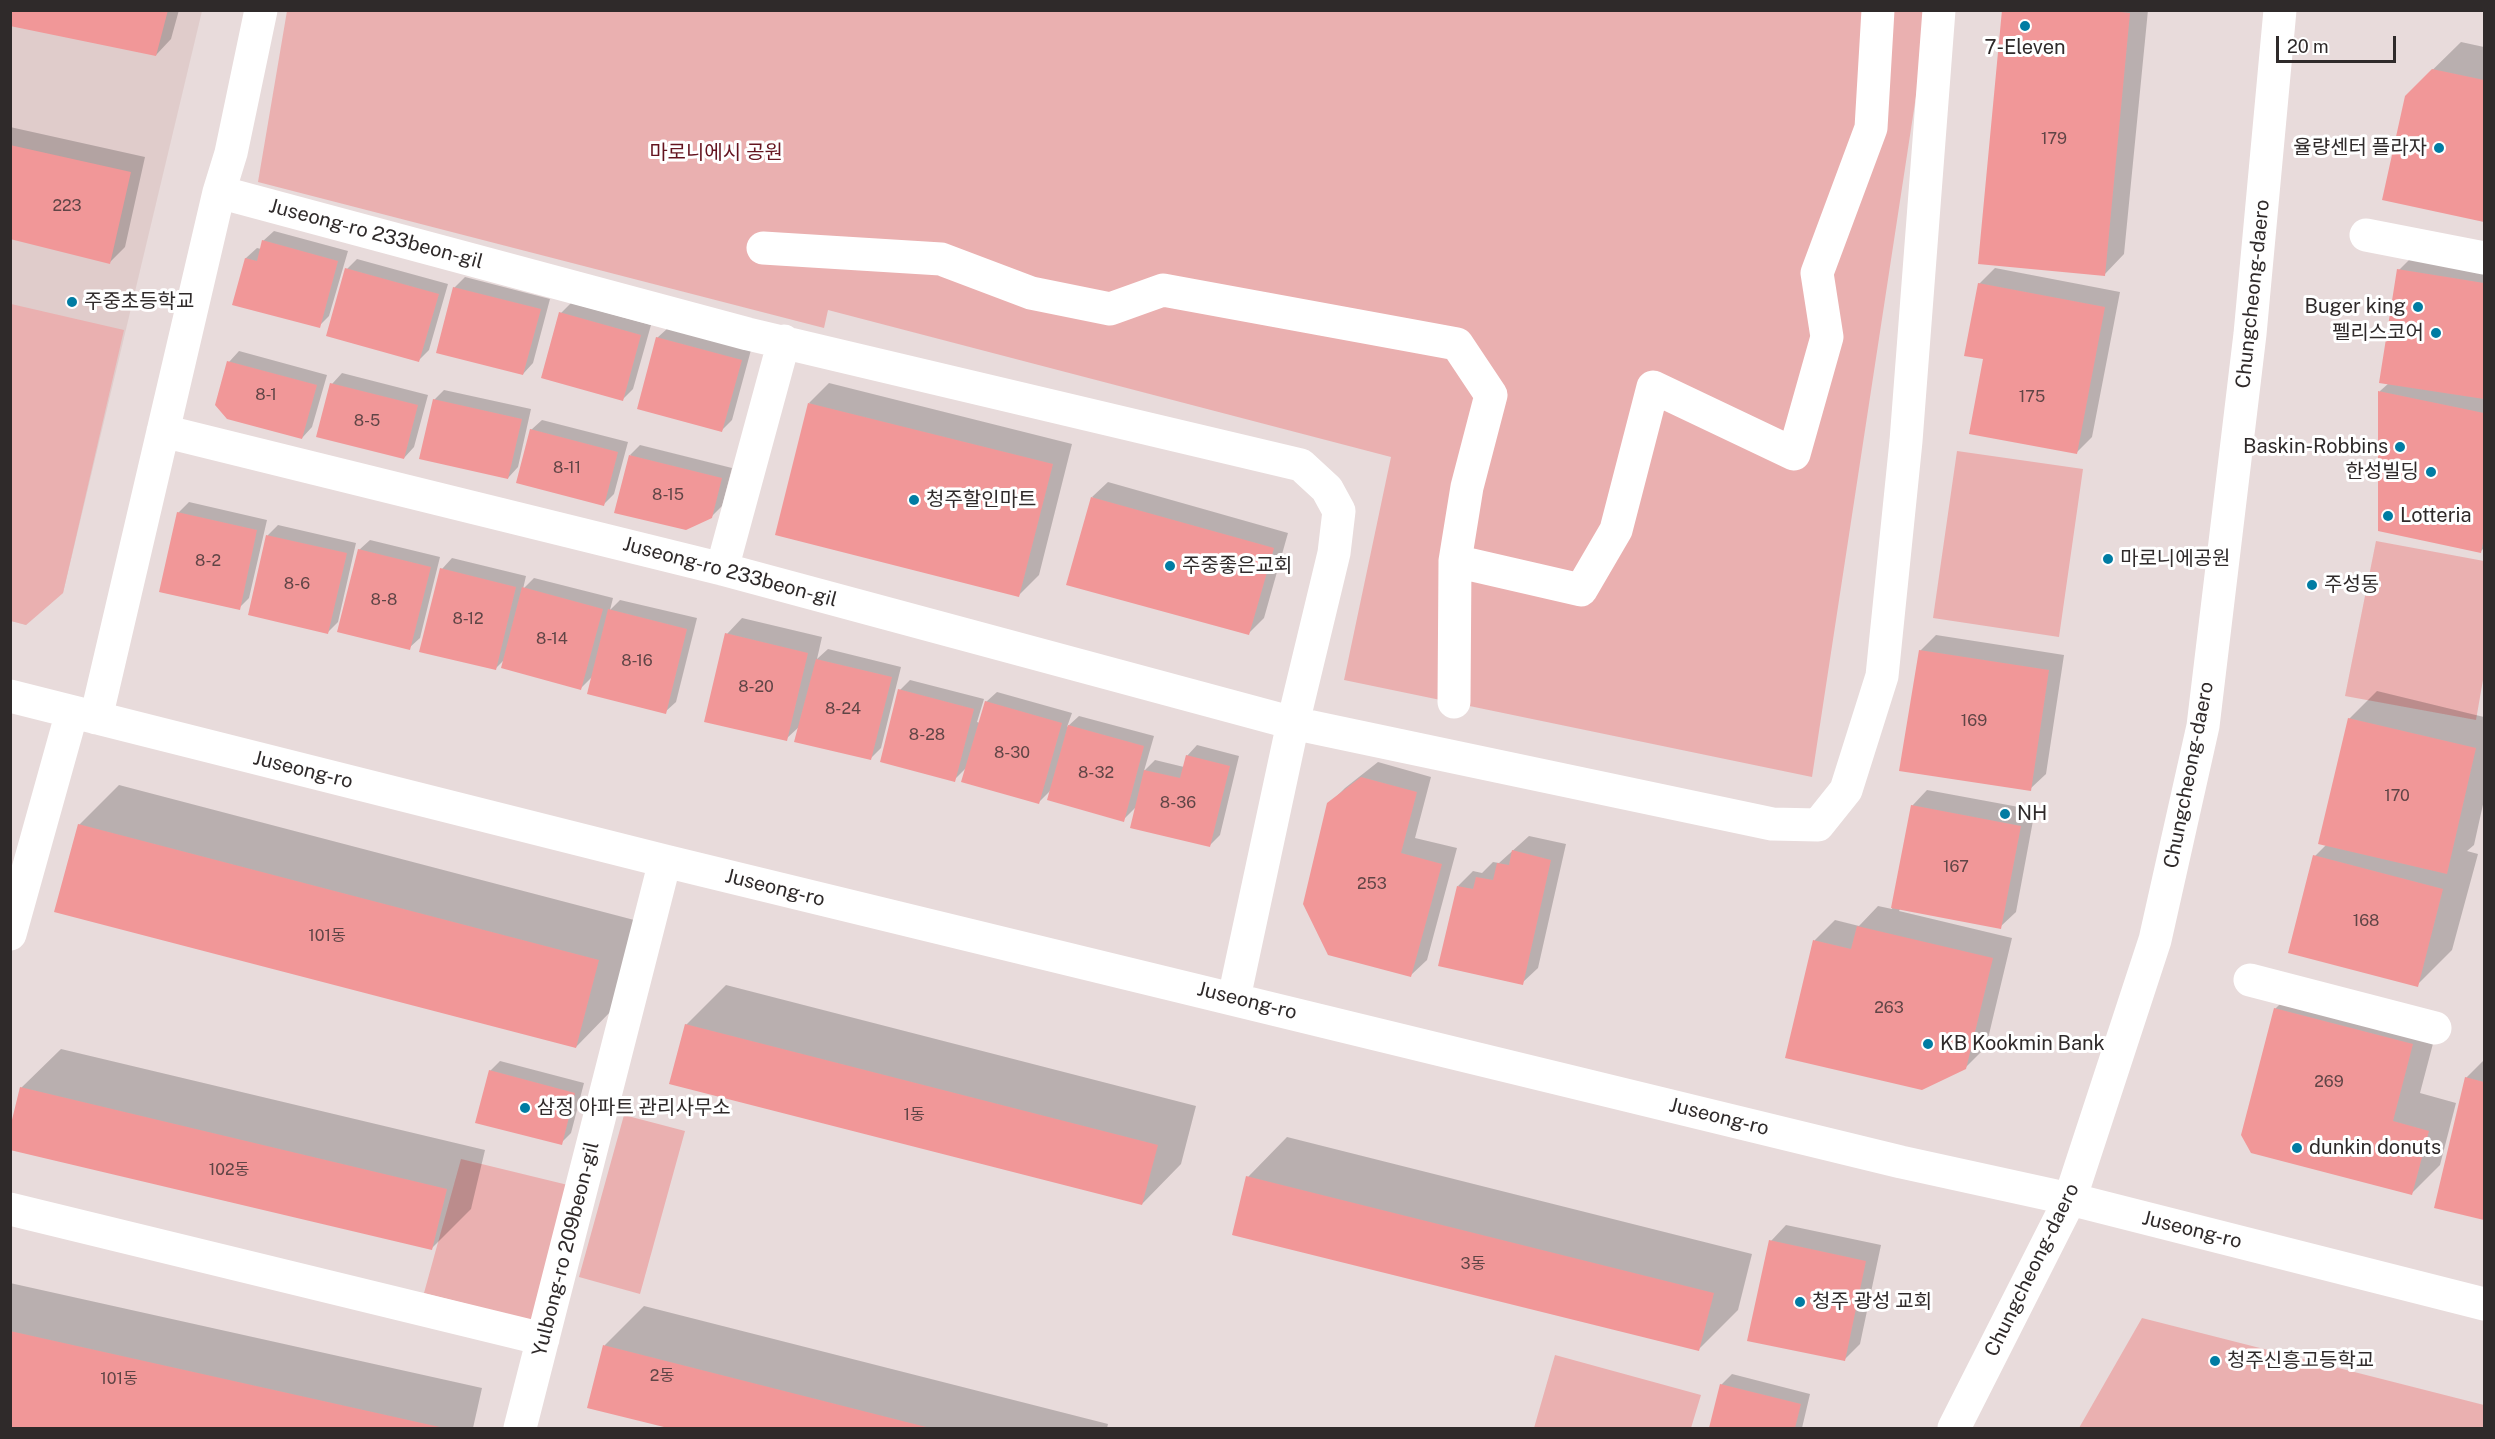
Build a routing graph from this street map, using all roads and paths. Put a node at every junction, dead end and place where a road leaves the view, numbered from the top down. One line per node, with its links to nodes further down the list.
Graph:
1 (261, 10): 5 (street)
2 (1878, 10): 11 (street)
3 (1939, 10): 16 (street, Juseong-ro 233beon-gil)
4 (2280, 10): 22 (street, Chungcheong-daero)
5 (219, 192): 9 (street, Juseong-ro 233beon-gil); 10 (street)
6 (2366, 235): 8 (street)
7 (763, 248): 11 (street)
8 (2484, 258)
9 (784, 341): 12 (street); 16 (street, Juseong-ro 233beon-gil)
10 (163, 431): 12 (street, Juseong-ro 233beon-gil); 15 (street)
11 (1455, 561): 14 (street)
12 (723, 569): 16 (street, Juseong-ro 233beon-gil)
13 (10, 696): 15 (street, Juseong-ro)
14 (1454, 702)
15 (84, 715): 17 (street, Juseong-ro); 18 (street)
16 (1293, 723): 20 (street)
17 (664, 861): 20 (street, Juseong-ro); 25 (street, Yulbong-ro 209beon-gil)
18 (10, 934)
19 (2250, 980): 21 (street)
20 (1234, 998): 22 (street, Juseong-ro)
21 (2435, 1028)
22 (2070, 1199): 24 (street, Juseong-ro); 27 (street, Chungcheong-daero)
23 (10, 1209): 25 (street)
24 (2484, 1304)
25 (543, 1339): 26 (street, Yulbong-ro 209beon-gil)
26 (520, 1428)
27 (1954, 1428)

